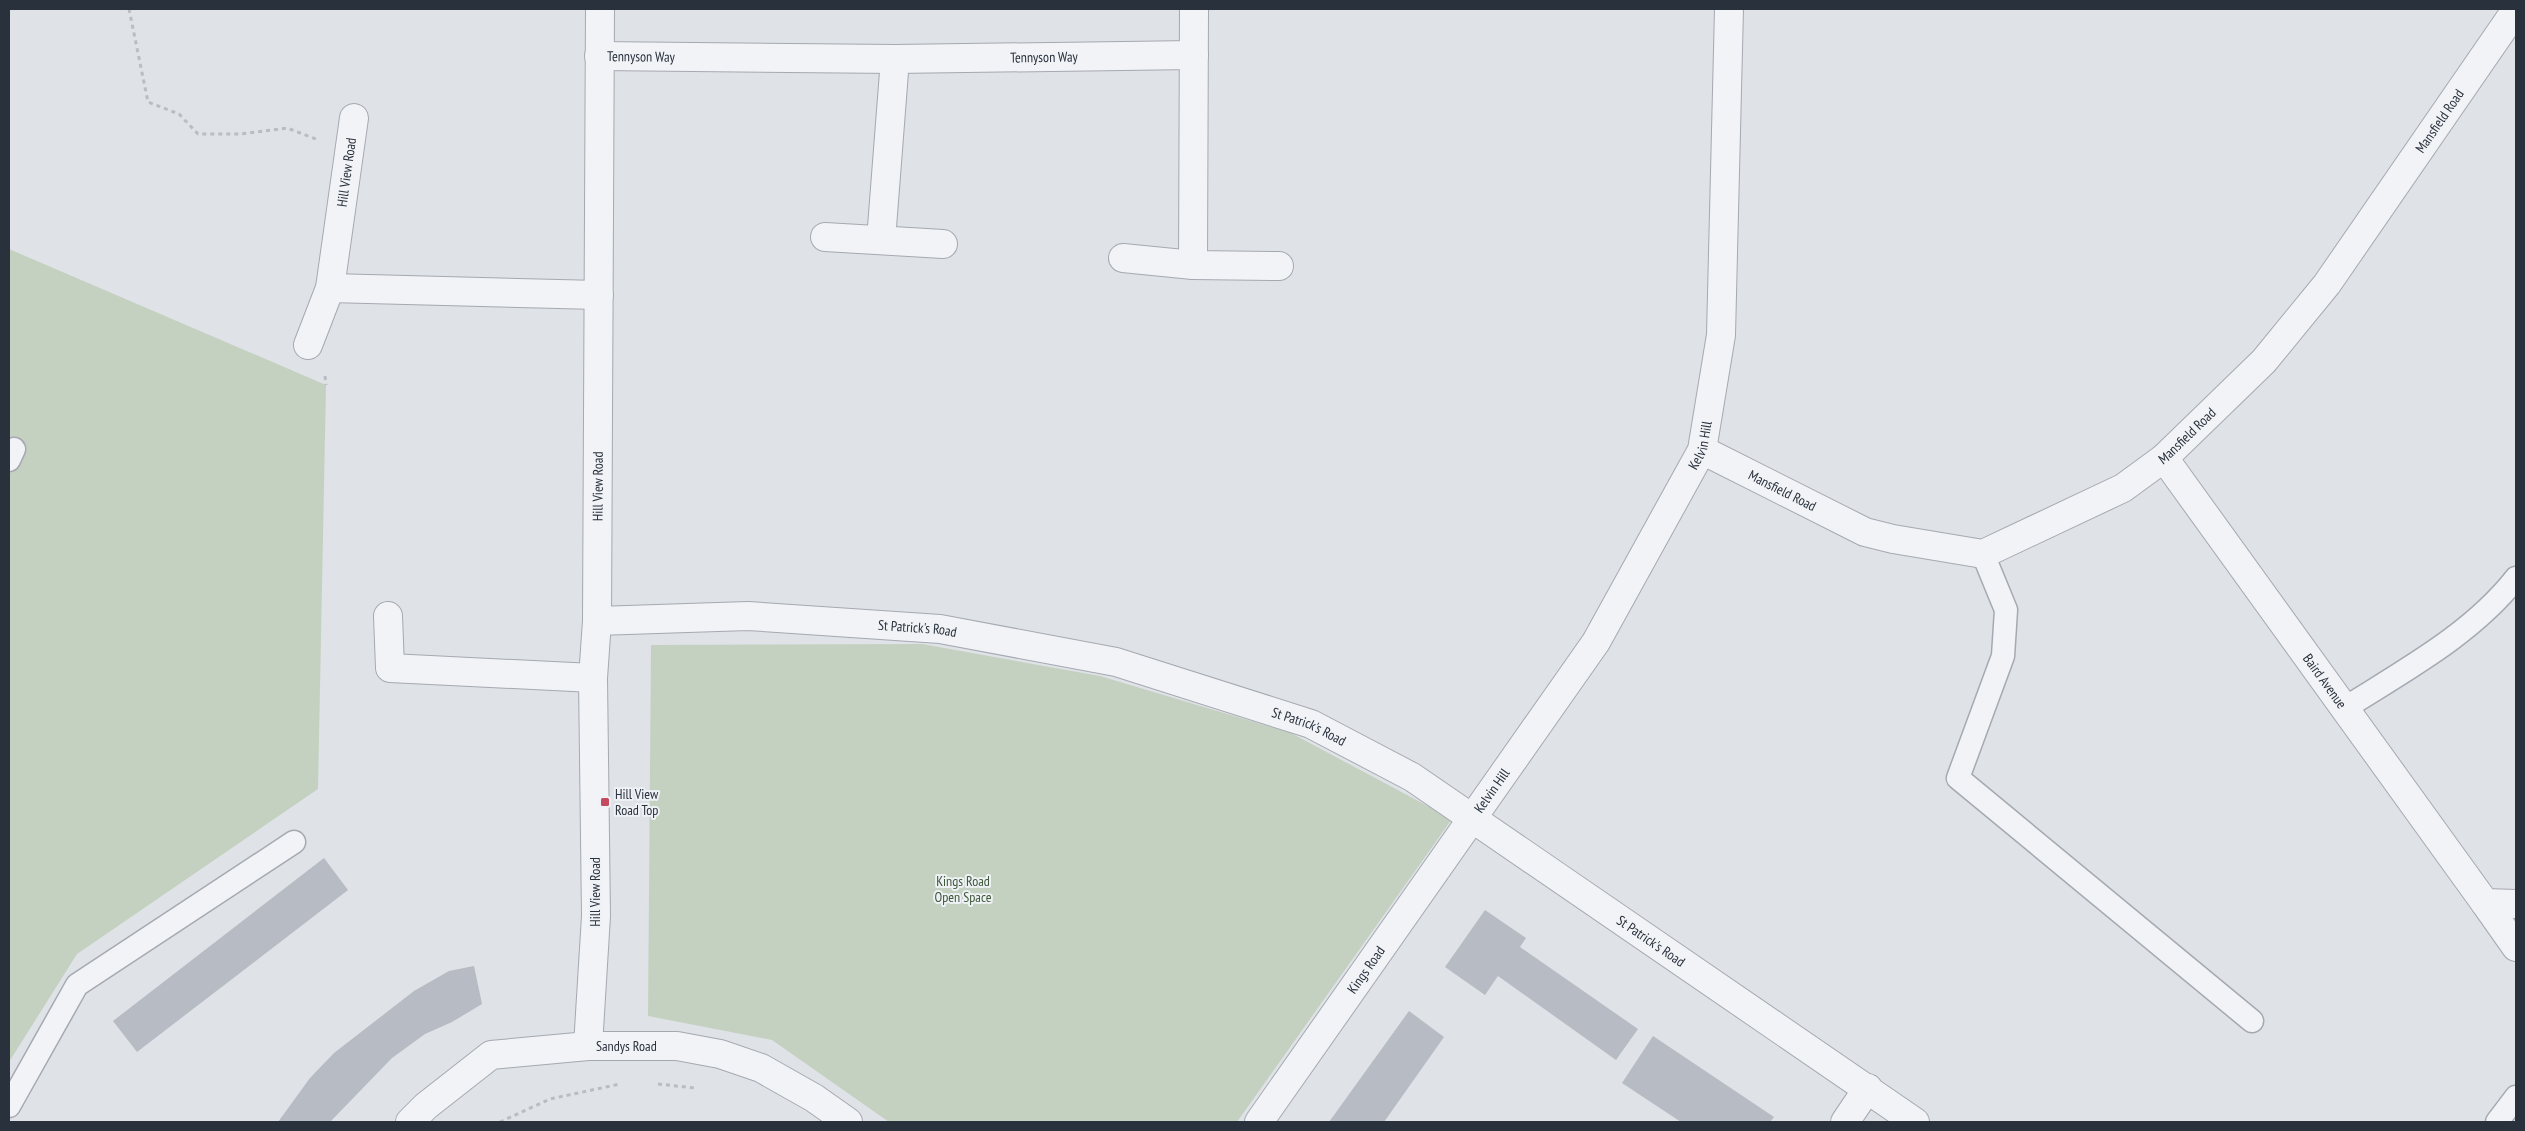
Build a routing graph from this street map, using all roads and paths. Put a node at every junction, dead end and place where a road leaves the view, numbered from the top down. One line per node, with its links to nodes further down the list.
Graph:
1 (129, 9): 10 (path)
2 (600, 9): 6 (street, Hill View Road)
3 (1194, 9): 7 (street)
4 (1729, 9): 20 (street, Kelvin Hill)
5 (2516, 10): 21 (street, Mansfield Road)
6 (599, 56): 8 (street, Tennyson Way); 18 (street, Hill View Road)
7 (1194, 56): 8 (street, Tennyson Way); 15 (street)
8 (895, 59): 12 (street)
9 (354, 118): 10 (street, Hill View Road)
10 (348, 148): 17 (street, Hill View Road)
11 (825, 237): 12 (street)
12 (881, 240): 13 (street)
13 (943, 244)
14 (1123, 258): 15 (street)
15 (1194, 265): 16 (street)
16 (1279, 266)
17 (330, 288): 18 (street); 19 (street, Hill View Road)
18 (599, 295): 25 (street, Hill View Road)
19 (308, 345)
20 (1702, 450): 22 (street, Mansfield Road); 28 (street, Kelvin Hill)
21 (2164, 458): 22 (street, Mansfield Road); 27 (street, Baird Avenue)
22 (1983, 554): 33 (lane)
23 (2516, 578): 27 (lane)
24 (388, 616): 26 (street)
25 (597, 621): 26 (street, Hill View Road); 28 (street, St Patrick's Road)
26 (593, 678): 34 (street, Hill View Road)
27 (2345, 708): 30 (street, Baird Avenue)
28 (1472, 817): 38 (street, St Patrick's Road); 44 (street, Kings Road)
29 (294, 842): 40 (lane)
30 (2484, 903): 31 (street); 32 (street, Baird Avenue)
31 (2516, 904)
32 (2516, 947)
33 (2252, 1021)
34 (588, 1046): 41 (street, Sandys Road); 43 (street, Sandys Road)
35 (624, 1083): 42 (path)
36 (651, 1084): 37 (path)
37 (699, 1088)
38 (1868, 1088): 45 (street); 46 (street, St Patrick's Road)
39 (2516, 1097): 47 (lane)
40 (9, 1106)
41 (410, 1122)
42 (500, 1122)
43 (848, 1122)
44 (1259, 1122)
45 (1845, 1122)
46 (1915, 1122)
47 (2497, 1122)

